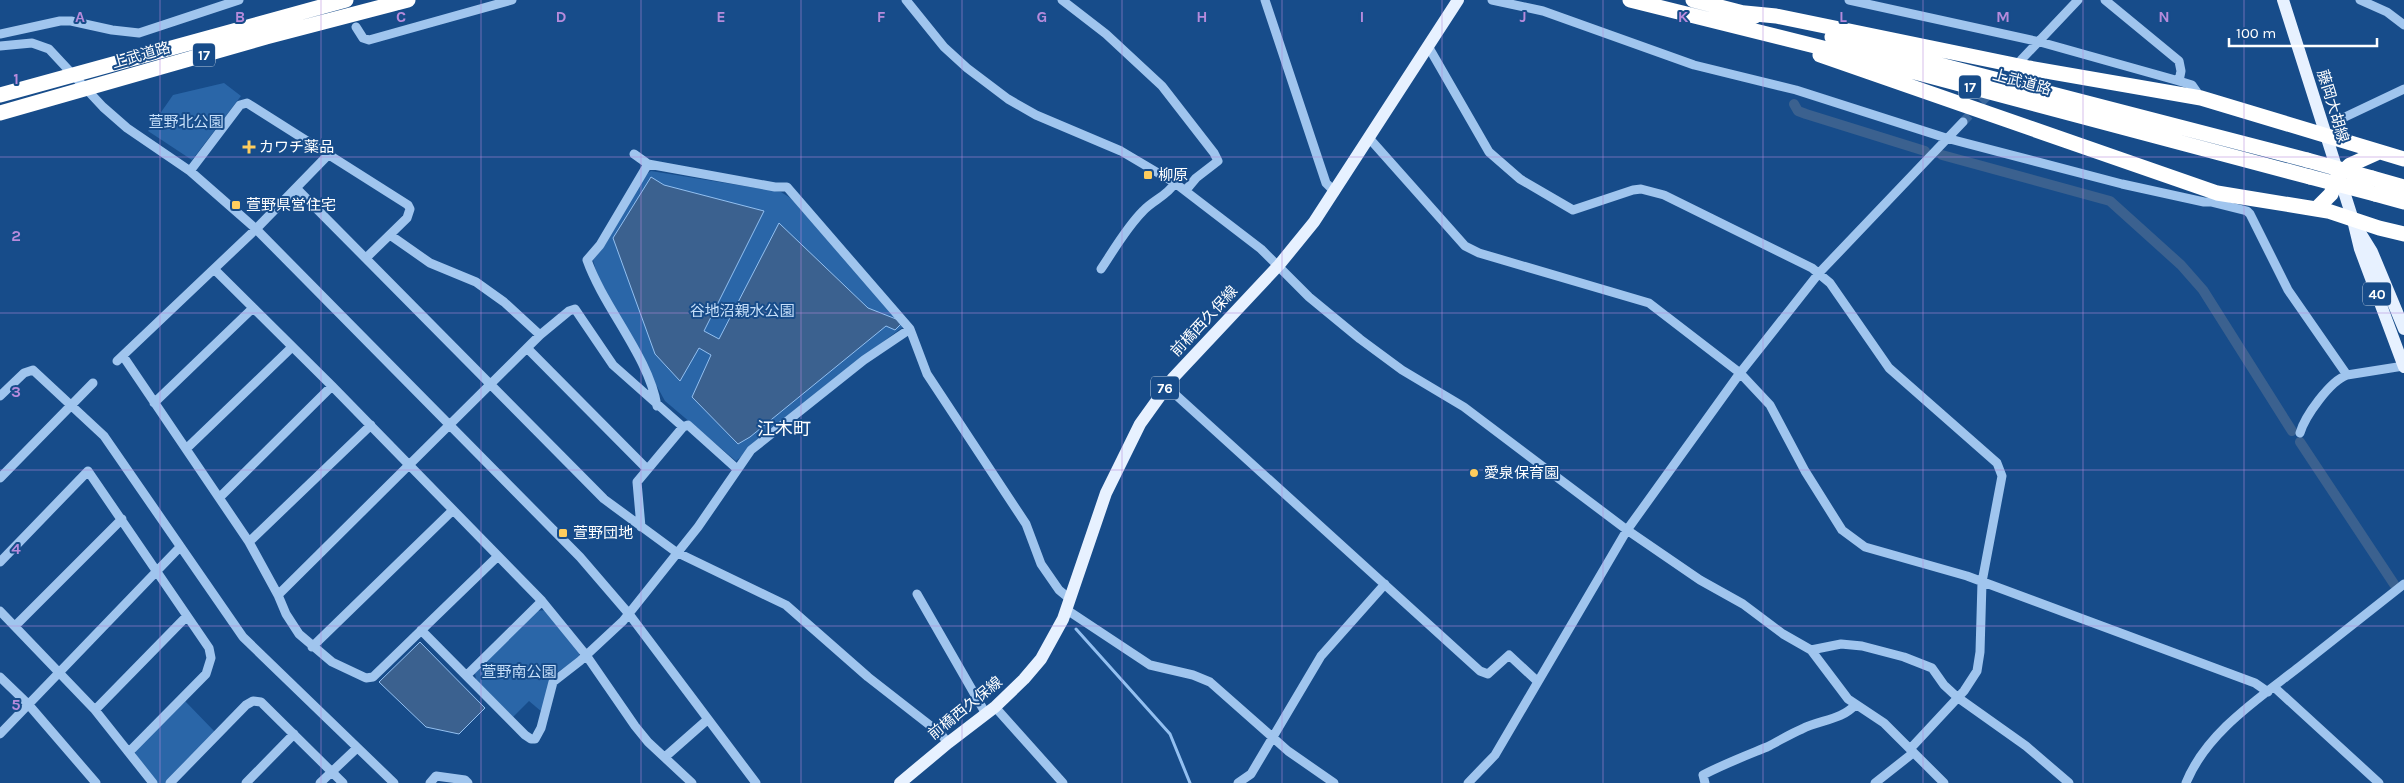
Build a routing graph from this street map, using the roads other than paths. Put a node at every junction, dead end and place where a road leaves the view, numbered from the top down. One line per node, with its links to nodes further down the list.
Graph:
1 (239, 0): 22 (street)
2 (346, 0): 28 (highway, 上武道路 / 17)
3 (408, 0): 30 (highway, 上武道路 / 17)
4 (512, 0): 21 (street)
5 (906, 0): 47 (street)
6 (1062, 0): 50 (street)
7 (1265, 0): 51 (street)
8 (1458, 0): 26 (main road, 前橋西久保線 / 76)
9 (1492, 0): 18 (street)
10 (1513, 0): 18 (street)
11 (1630, 0): 23 (highway, 上武道路 / 17)
12 (1693, 0): 19 (highway, 上武道路 / 17)
13 (1849, 0): 24 (street)
14 (2078, 0): 24 (street)
15 (2105, 0): 29 (street)
16 (2283, 0): 37 (main road, 藤岡大胡線 / 40)
17 (2360, 0): 20 (street)
18 (1543, 11): 39 (street)
19 (1745, 13): 33 (highway, 17); 48 (highway, 上武道路 / 17, bridge)
20 (2404, 25)
21 (356, 26)
22 (0, 34)
23 (1770, 34): 52 (highway, 17); 53 (highway, 上武道路 / 17, bridge)
24 (2040, 42): 27 (street); 29 (street)
25 (0, 46): 28 (street)
26 (1428, 46): 38 (main road, 前橋西久保線 / 76); 63 (street)
27 (2021, 60)
28 (74, 74): 30 (street); 32 (highway, 上武道路 / 17)
29 (2178, 81): 33 (street)
30 (87, 89): 34 (highway, 上武道路 / 17); 45 (street)
31 (2404, 89): 35 (street)
32 (0, 95)
33 (2201, 98): 37 (highway, 17)
34 (0, 113)
35 (2345, 117)
36 (1962, 122): 39 (street)
37 (2324, 135): 40 (highway, 17); 46 (main road, 藤岡大胡線 / 40)
38 (1369, 138): 51 (main road, 前橋西久保線 / 76); 71 (street)
39 (1946, 138): 52 (street); 63 (street)
40 (2379, 152): 43 (highway, 17); 46 (highway)
41 (329, 154): 45 (street); 49 (street); 58 (street)
42 (634, 154): 44 (street)
43 (2404, 159)
44 (648, 164): 65 (street); 80 (street)
45 (190, 171): 56 (street)
46 (2338, 176): 54 (highway); 55 (main road, 藤岡大胡線 / 40)
47 (1175, 182): 50 (street); 62 (street)
48 (2404, 187)
49 (297, 189): 56 (street); 59 (street)
50 (1186, 190): 60 (street)
51 (1335, 192): 60 (main road, 前橋西久保線 / 76)
52 (2214, 198): 54 (highway, 17); 72 (street)
53 (2404, 202)
54 (2316, 209): 55 (highway, 17)
55 (2353, 220): 57 (highway, 17); 66 (main road, 藤岡大胡線 / 40); 70 (main road, 藤岡大胡線 / 40)
56 (256, 229): 61 (street); 82 (street)
57 (2404, 234)
58 (390, 235): 59 (street); 67 (street)
59 (366, 258): 74 (street)
60 (1279, 265): 76 (main road, 前橋西久保線 / 76); 94 (street)
61 (214, 269): 64 (street); 78 (street)
62 (1100, 270)
63 (1819, 273): 71 (street); 101 (street)
64 (253, 308): 75 (street); 78 (street)
65 (910, 329): 88 (street); 107 (street)
66 (2404, 329)
67 (540, 334): 68 (street); 80 (street)
68 (527, 348): 74 (street); 87 (street)
69 (289, 350): 85 (street)
70 (2404, 367): 72 (street)
71 (1740, 373): 94 (street); 101 (street)
72 (2347, 375): 84 (street)
73 (93, 383): 79 (street)
74 (491, 385): 82 (street); 93 (street)
75 (332, 386): 81 (street); 90 (street)
76 (1166, 386): 102 (street); 107 (main road, 前橋西久保線 / 76)
77 (0, 396): 79 (street)
78 (154, 403): 85 (street)
79 (72, 405): 89 (street); 96 (street)
80 (657, 406): 83 (street)
81 (371, 425): 86 (street); 95 (street)
82 (449, 426): 86 (street); 109 (street)
83 (683, 427): 87 (street); 88 (street)
84 (2300, 433)
85 (186, 449): 90 (street)
86 (409, 465): 91 (street); 105 (street)
87 (647, 469): 93 (street)
88 (737, 469): 97 (street)
89 (0, 478)
90 (220, 497): 95 (street)
91 (453, 510): 98 (street); 113 (street)
92 (122, 519): 99 (street); 100 (street); 111 (street)
93 (641, 527): 97 (street)
94 (1627, 530): 114 (street); 119 (street)
95 (249, 542): 105 (street)
96 (180, 547): 100 (street); 131 (street)
97 (676, 552): 109 (street); 130 (street)
98 (498, 556): 106 (street); 112 (street)
99 (0, 562)
100 (157, 571): 110 (street); 116 (street)
101 (1982, 582): 120 (street); 121 (street)
102 (1385, 584): 119 (street); 129 (street)
103 (2404, 584): 120 (street)
104 (917, 594): 125 (street)
105 (278, 595): 113 (street)
106 (542, 601): 115 (street); 117 (street)
107 (1069, 605): 125 (main road, 前橋西久保線 / 76); 129 (street)
108 (0, 611): 111 (street)
109 (629, 614): 115 (street); 126 (street)
110 (187, 616): 124 (street); 133 (street)
111 (15, 626): 116 (street)
112 (422, 630): 113 (street); 117 (street)
113 (312, 647)
114 (1811, 650): 121 (street); 123 (street)
115 (586, 655): 117 (street); 134 (street)
116 (60, 672): 122 (street); 124 (street)
117 (467, 675)
118 (0, 677): 122 (street)
119 (1537, 681): 151 (street)
120 (2270, 689): 156 (street); 157 (street)
121 (1957, 696): 132 (street); 155 (street)
122 (28, 704): 127 (street); 136 (street)
123 (1855, 705): 132 (street); 152 (street)
124 (95, 710): 133 (street)
125 (991, 710): 130 (main road, 前橋西久保線 / 76); 148 (street)
126 (707, 720): 134 (street); 146 (street)
127 (0, 734)
128 (294, 734): 135 (street); 138 (street); 139 (street)
129 (1273, 737): 149 (street); 150 (street)
130 (948, 743): 147 (main road, 前橋西久保線 / 76)
131 (357, 748): 135 (street); 142 (street)
132 (1912, 751): 153 (street); 154 (street)
133 (128, 752): 137 (street)
134 (665, 758): 145 (street)
135 (331, 772): 140 (street); 141 (street)
136 (96, 783)
137 (154, 783)
138 (170, 783)
139 (246, 783)
140 (320, 783)
141 (343, 783)
142 (394, 783)
143 (430, 783): 144 (street)
144 (468, 783)
145 (692, 783)
146 (756, 783)
147 (900, 783)
148 (1063, 783)
149 (1238, 783)
150 (1334, 783)
151 (1468, 783)
152 (1705, 783)
153 (1875, 783)
154 (1944, 783)
155 (2069, 783)
156 (2186, 783)
157 (2379, 783)

